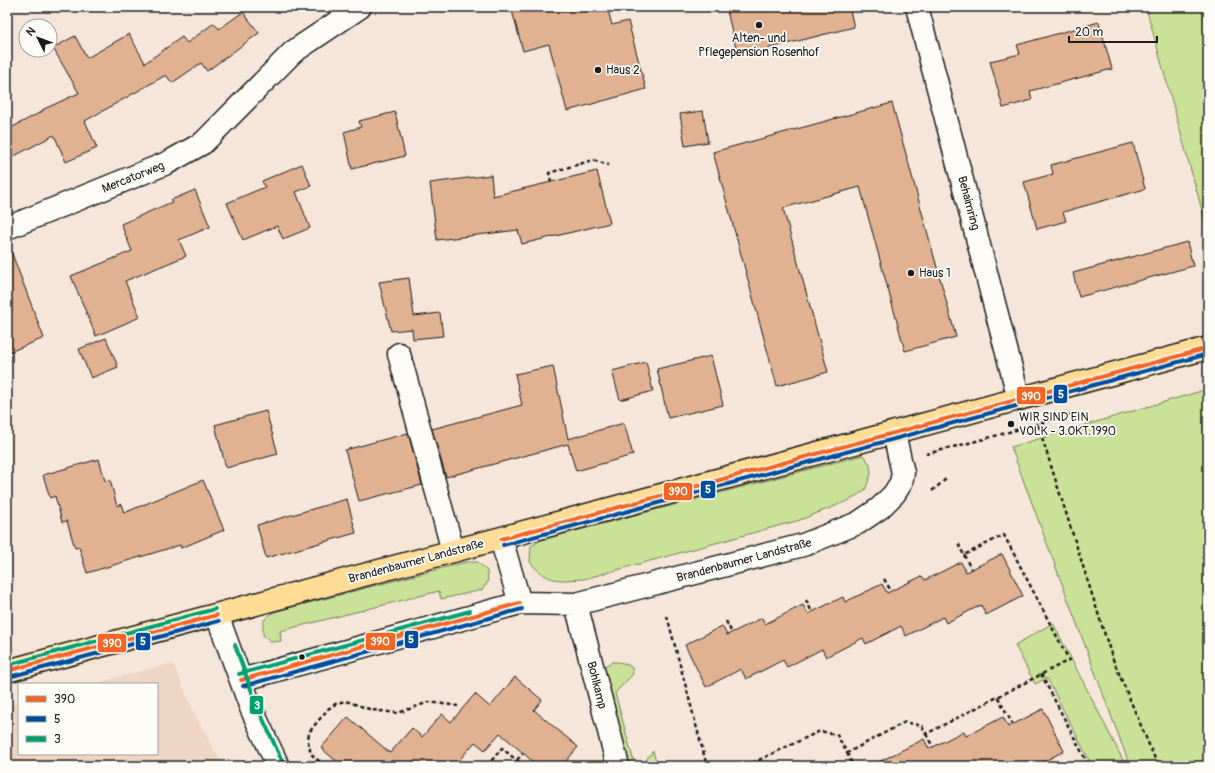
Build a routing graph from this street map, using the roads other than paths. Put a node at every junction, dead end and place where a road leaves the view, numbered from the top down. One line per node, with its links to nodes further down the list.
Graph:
1 (360, 7): 3 (street, Mercatorweg)
2 (917, 7): 6 (street, Behaimring)
3 (7, 228)
4 (1208, 348): 6 (main road, Brandenbaumer Landstraße)
5 (399, 354): 9 (street)
6 (1019, 399): 7 (main road, Brandenbaumer Landstraße)
7 (894, 433): 8 (main road, Brandenbaumer Landstraße); 11 (street, Brandenbaumer Landstraße)
8 (501, 539): 9 (main road, Brandenbaumer Landstraße); 10 (street)
9 (453, 551): 12 (main road, Brandenbaumer Landstraße)
10 (520, 603): 11 (street, Brandenbaumer Landstraße); 14 (street, Brandenbaumer Landstraße)
11 (576, 604): 16 (street, Bohlkamp)
12 (217, 615): 13 (main road, Brandenbaumer Landstraße); 14 (street)
13 (7, 671)
14 (241, 680): 15 (street)
15 (278, 766)
16 (618, 766)

